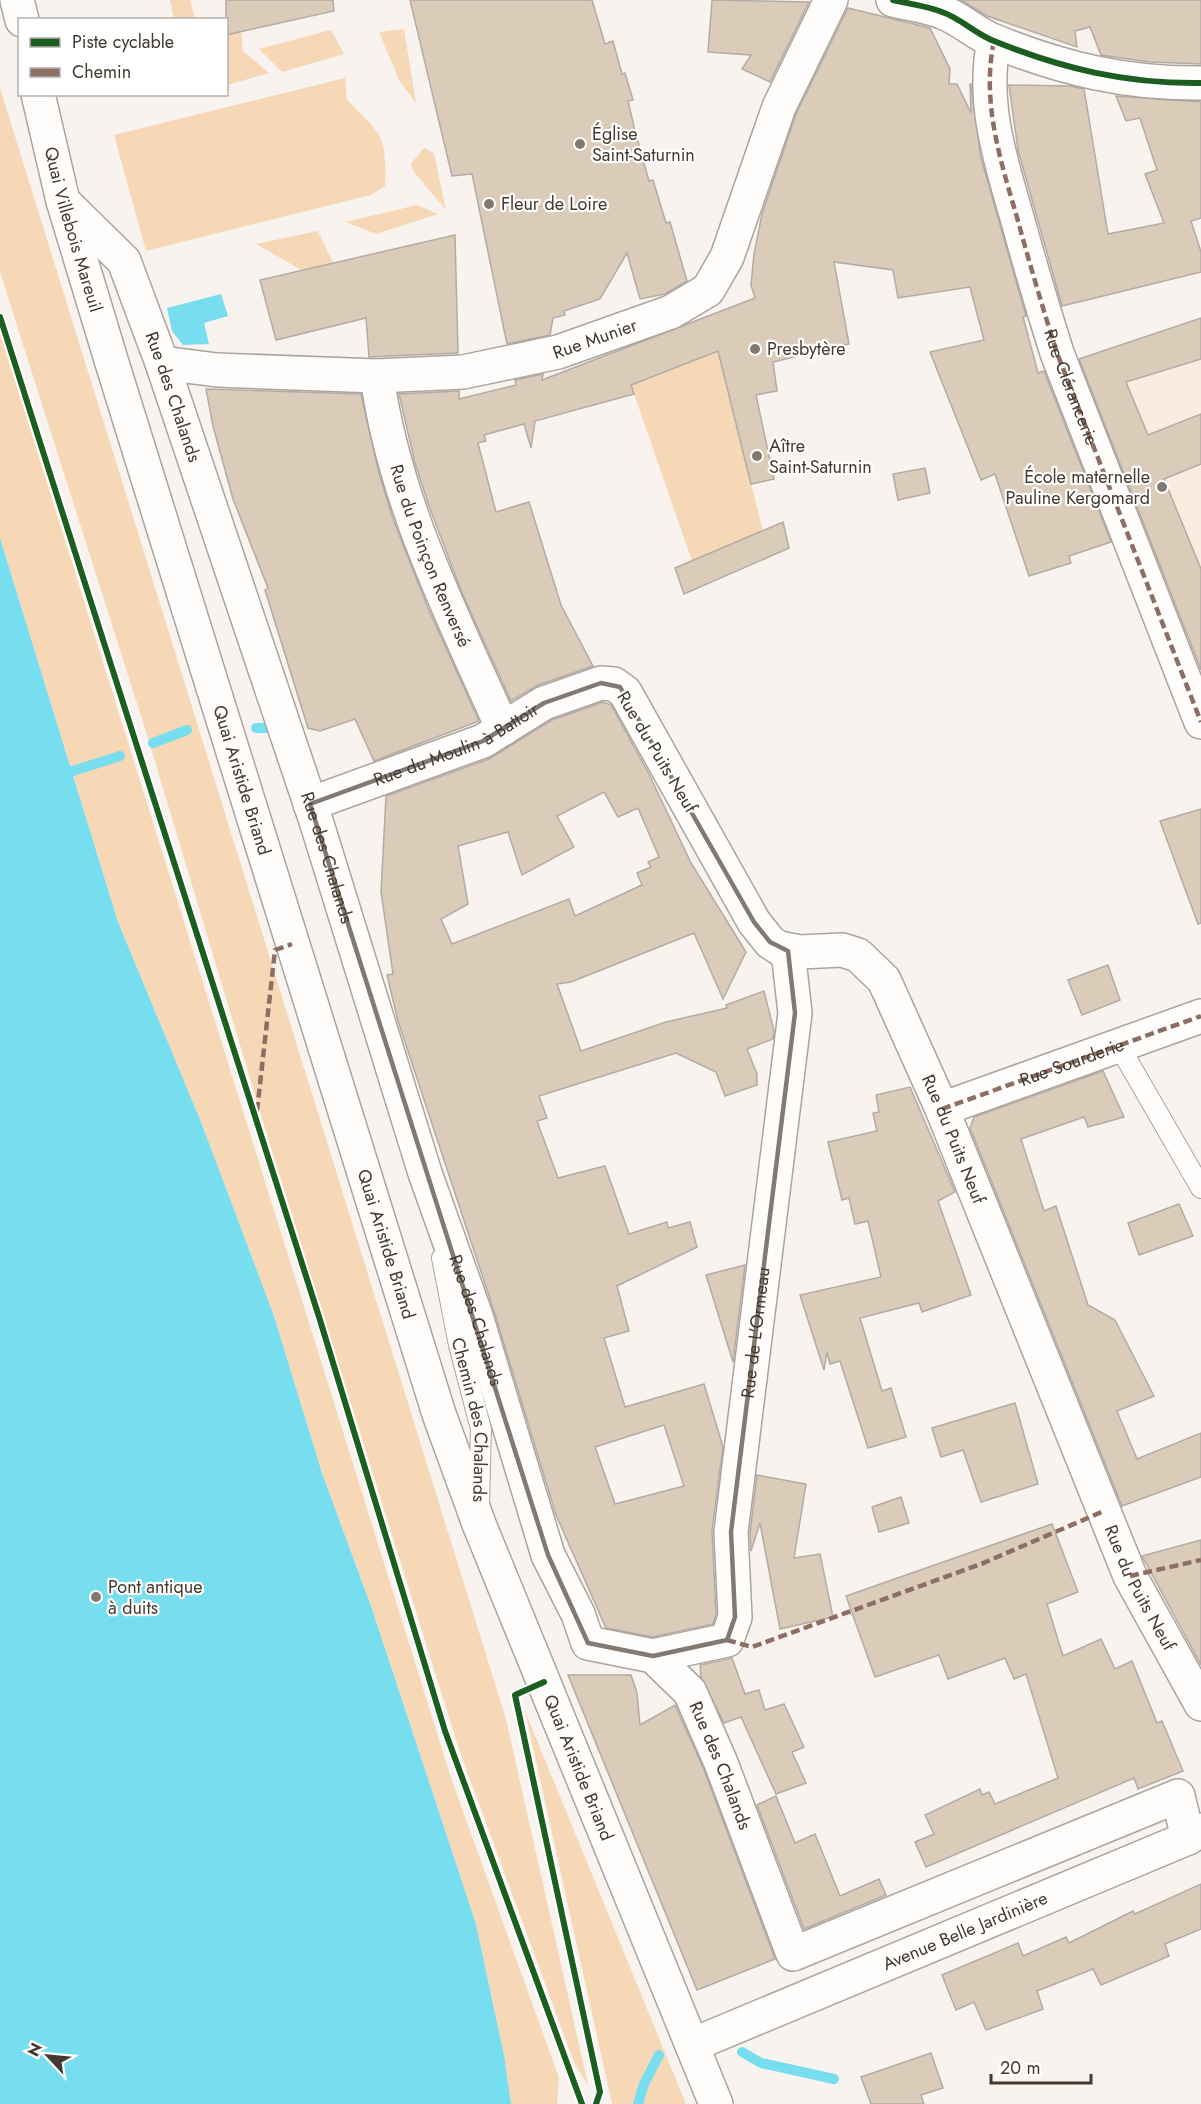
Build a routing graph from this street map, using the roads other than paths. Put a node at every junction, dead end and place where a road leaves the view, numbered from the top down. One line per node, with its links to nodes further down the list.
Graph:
1 (17, 0): 5 (street)
2 (831, 0): 12 (street, Rue Munier)
3 (893, 0): 4 (street)
4 (944, 6): 6 (street)
5 (22, 18)
6 (994, 41): 7 (street); 13 (street, Rue Clérancerie)
7 (1201, 82)
8 (38, 96): 9 (street, Quai Villebois Mareuil)
9 (63, 201): 10 (street, Quai Villebois Mareuil); 11 (street, Rue des Chalands)
10 (112, 363): 24 (street, Quai Aristide Briand)
11 (162, 363): 12 (street, Rue Munier); 17 (street, Rue des Chalands)
12 (377, 376): 16 (street, Rue du Poinçon Renversé)
13 (1192, 671): 15 (street, Rue Clérancerie)
14 (601, 683): 16 (street, Rue du Moulin à Battoir); 18 (street, Rue du Puits Neuf)
15 (1201, 722)
16 (503, 729): 17 (street, Rue du Moulin à Battoir)
17 (310, 804): 22 (street, Rue des Chalands)
18 (788, 951): 21 (street, Rue du Puits Neuf); 25 (street, Rue de L'Ormeau)
19 (1201, 1016): 20 (street, Rue Sourderie)
20 (1119, 1046): 21 (street, Rue Sourderie); 23 (lane)
21 (942, 1109): 26 (street, Rue du Puits Neuf)
22 (424, 1173): 24 (lane, Chemin des Chalands); 25 (street, Rue des Chalands)
23 (1201, 1188)
24 (479, 1524): 28 (street, Quai Aristide Briand)
25 (653, 1656): 27 (street, Rue des Chalands)
26 (1201, 1704)
27 (1195, 1834): 28 (street, Avenue Belle Jardinière)
28 (692, 2045): 29 (street, Quai Aristide Briand)
29 (716, 2104)

